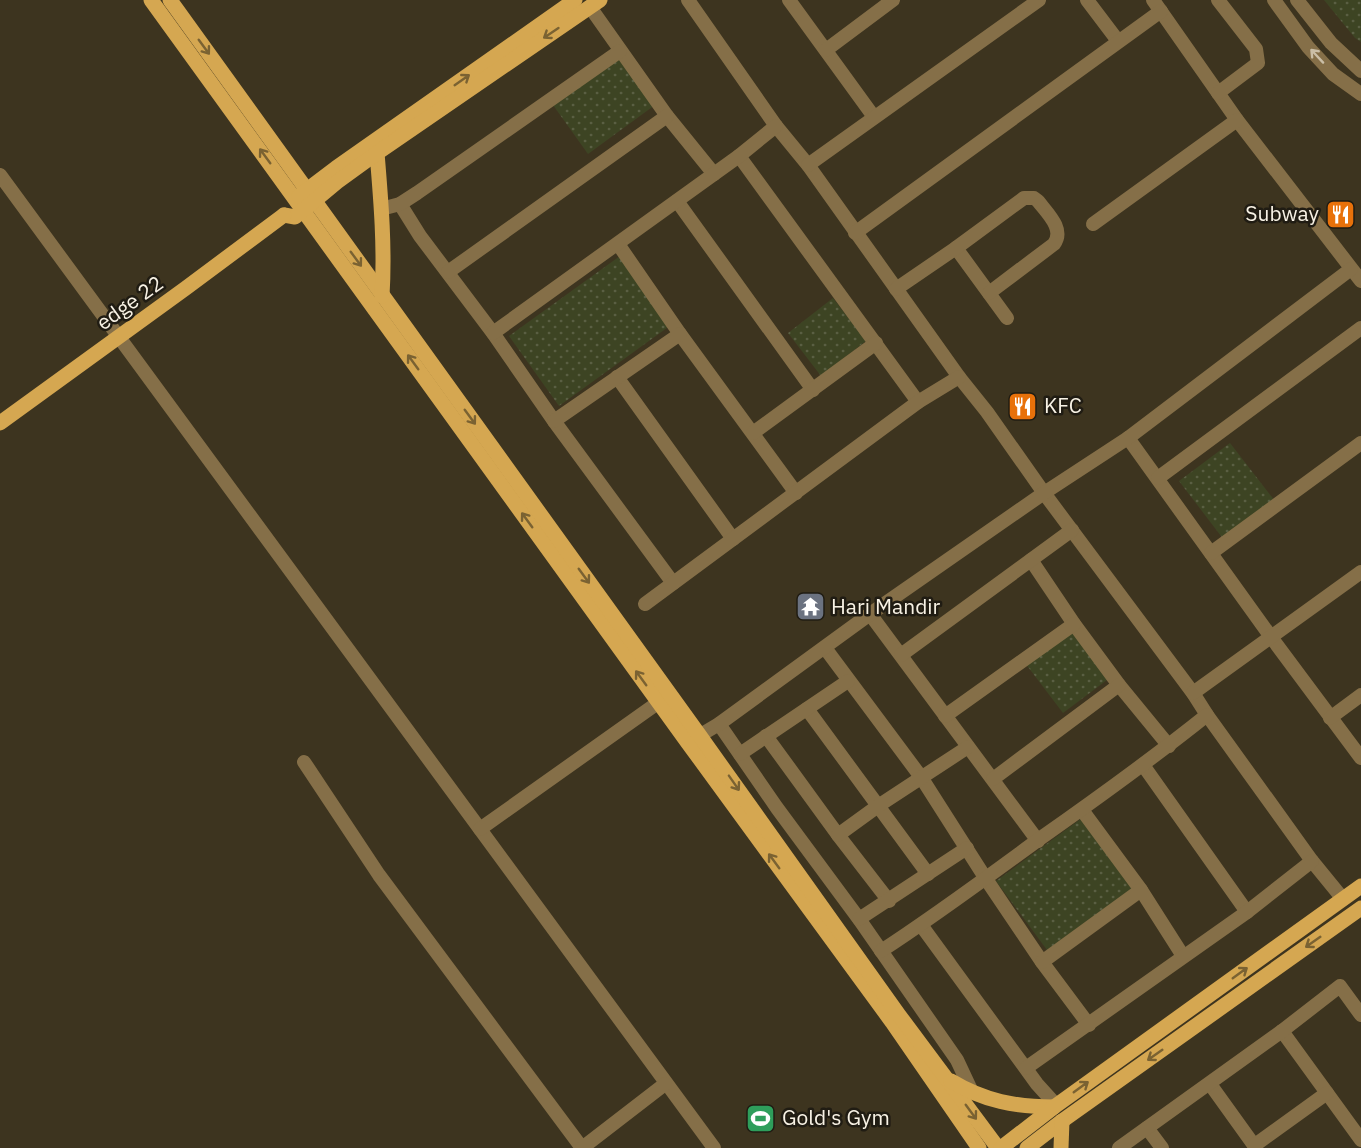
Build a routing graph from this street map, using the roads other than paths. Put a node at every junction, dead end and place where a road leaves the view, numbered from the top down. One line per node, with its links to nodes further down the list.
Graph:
1 (151, 0): 29 (main road, one-way to 1)
2 (170, 0): 29 (main road, one-way to 29)
3 (575, 0): 29 (main road, one-way to 3)
4 (789, 0): 15 (street)
5 (1039, 0): 21 (street)
6 (1087, 0): 14 (street)
7 (1218, 0): 18 (street)
8 (1274, 0): 19 (street, one-way to 8)
9 (1298, 0): 17 (street)
10 (693, 2): 23 (street)
11 (886, 2): 15 (street)
12 (595, 4): 16 (street); 24 (main road, one-way to 24)
13 (1157, 6): 14 (street); 18 (street)
14 (1118, 41): 34 (street)
15 (826, 50): 21 (street)
16 (620, 51): 20 (street); 31 (street)
17 (1361, 71)
18 (1218, 93): 22 (street)
19 (1361, 94)
20 (667, 116): 27 (street); 38 (street)
21 (874, 117): 26 (street)
22 (1237, 120): 33 (street); 37 (street)
23 (776, 126): 25 (street); 26 (street)
24 (377, 153): 29 (main road); 32 (main road)
25 (740, 156): 27 (street); 48 (street)
26 (808, 165): 34 (street)
27 (714, 174): 30 (street)
28 (0, 175): 47 (street)
29 (305, 200): 42 (main road, one-way to 42); 47 (main road, edge 22); 77 (main road, one-way to 29)
30 (677, 201): 35 (street); 51 (street)
31 (400, 204): 32 (street); 38 (street)
32 (381, 209): 42 (main road)
33 (1093, 224)
34 (855, 233): 40 (street)
35 (618, 244): 45 (street); 46 (street)
36 (956, 248): 40 (street); 41 (street); 41 (street)
37 (1351, 269): 39 (street); 56 (street)
38 (448, 272): 45 (street)
39 (1361, 281)
40 (896, 289): 50 (street)
41 (989, 293): 43 (street)
42 (382, 296): 84 (main road, one-way to 84)
43 (1007, 318)
44 (1361, 328): 58 (street)
45 (493, 333): 53 (street)
46 (680, 334): 49 (street); 55 (street)
47 (119, 336): 54 (main road, edge 22); 95 (street)
48 (876, 343): 51 (street); 52 (street)
49 (617, 377): 53 (street); 62 (street)
50 (959, 377): 52 (street); 60 (street)
51 (813, 390): 55 (street)
52 (918, 402): 59 (street)
53 (554, 421): 66 (street)
54 (0, 423)
55 (753, 434): 59 (street)
56 (1128, 438): 58 (street); 60 (street)
57 (1361, 443): 63 (street)
58 (1158, 478): 63 (street)
59 (796, 493): 62 (street)
60 (1044, 493): 61 (street); 68 (street)
61 (1072, 530): 64 (street); 75 (street)
62 (734, 539): 66 (street)
63 (1211, 553): 70 (street)
64 (1031, 560): 69 (street); 72 (street)
65 (1361, 572): 70 (street)
66 (673, 583): 67 (street)
67 (645, 604)
68 (870, 614): 71 (street); 72 (street)
69 (1074, 624): 74 (street); 79 (street)
70 (1271, 637): 75 (street); 81 (street)
71 (825, 648): 73 (street); 82 (street)
72 (901, 655): 79 (street)
73 (848, 681): 78 (street); 91 (street)
74 (1119, 685): 85 (street); 92 (street)
75 (1193, 693): 80 (street)
76 (1361, 695): 81 (street)
77 (659, 702): 84 (main road); 95 (street)
78 (807, 710): 83 (street); 93 (street)
79 (945, 716): 86 (street)
80 (1207, 716): 85 (street); 99 (street)
81 (1330, 718): 88 (street)
82 (719, 724): 84 (street); 87 (street)
83 (766, 736): 87 (street); 96 (street)
84 (694, 739): 117 (main road, one-way to 117); 129 (main road, one-way to 84)
85 (1169, 746): 90 (street)
86 (968, 747): 91 (street); 92 (street)
87 (740, 754): 108 (street)
88 (1361, 758)
89 (304, 762): 127 (street)
90 (1143, 765): 94 (street); 107 (street)
91 (921, 777): 93 (street); 98 (street)
92 (993, 779): 97 (street)
93 (878, 806): 96 (street); 100 (street)
94 (1082, 810): 97 (street); 103 (street)
95 (480, 829): 118 (street)
96 (838, 835): 105 (street)
97 (1038, 841): 101 (street)
98 (967, 848): 100 (street); 101 (street)
99 (1312, 861): 104 (street); 107 (street)
100 (928, 874): 105 (street)
101 (986, 879): 109 (street); 112 (street)
102 (1361, 886): 104 (main road)
103 (1141, 890): 111 (street); 112 (street)
104 (1343, 899): 122 (main road, one-way to 104)
105 (889, 901): 108 (street)
106 (1361, 908): 123 (main road, one-way to 123)
107 (1246, 912): 111 (street)
108 (859, 919): 110 (street)
109 (921, 925): 110 (street); 116 (street)
110 (881, 951): 120 (street)
111 (1183, 956): 114 (street)
112 (1042, 962): 114 (street)
113 (1361, 1016): 115 (street)
114 (1089, 1025): 116 (street)
115 (1282, 1031): 119 (street); 121 (street)
116 (1026, 1068): 122 (street)
117 (946, 1078): 120 (main road); 130 (main road, one-way to 130)
118 (666, 1083): 127 (street); 128 (street)
119 (1210, 1083): 124 (street); 126 (street)
120 (972, 1092): 122 (main road)
121 (1327, 1093): 125 (street); 126 (street)
122 (1055, 1106): 130 (main road)
123 (1062, 1121): 131 (main road); 132 (main road)
124 (1147, 1128): 133 (street); 134 (street)
125 (1361, 1140)
126 (1256, 1147)
127 (582, 1148)
128 (714, 1148)
129 (979, 1148)
130 (999, 1148)
131 (1027, 1148)
132 (1061, 1148)
133 (1119, 1148)
134 (1162, 1148)

